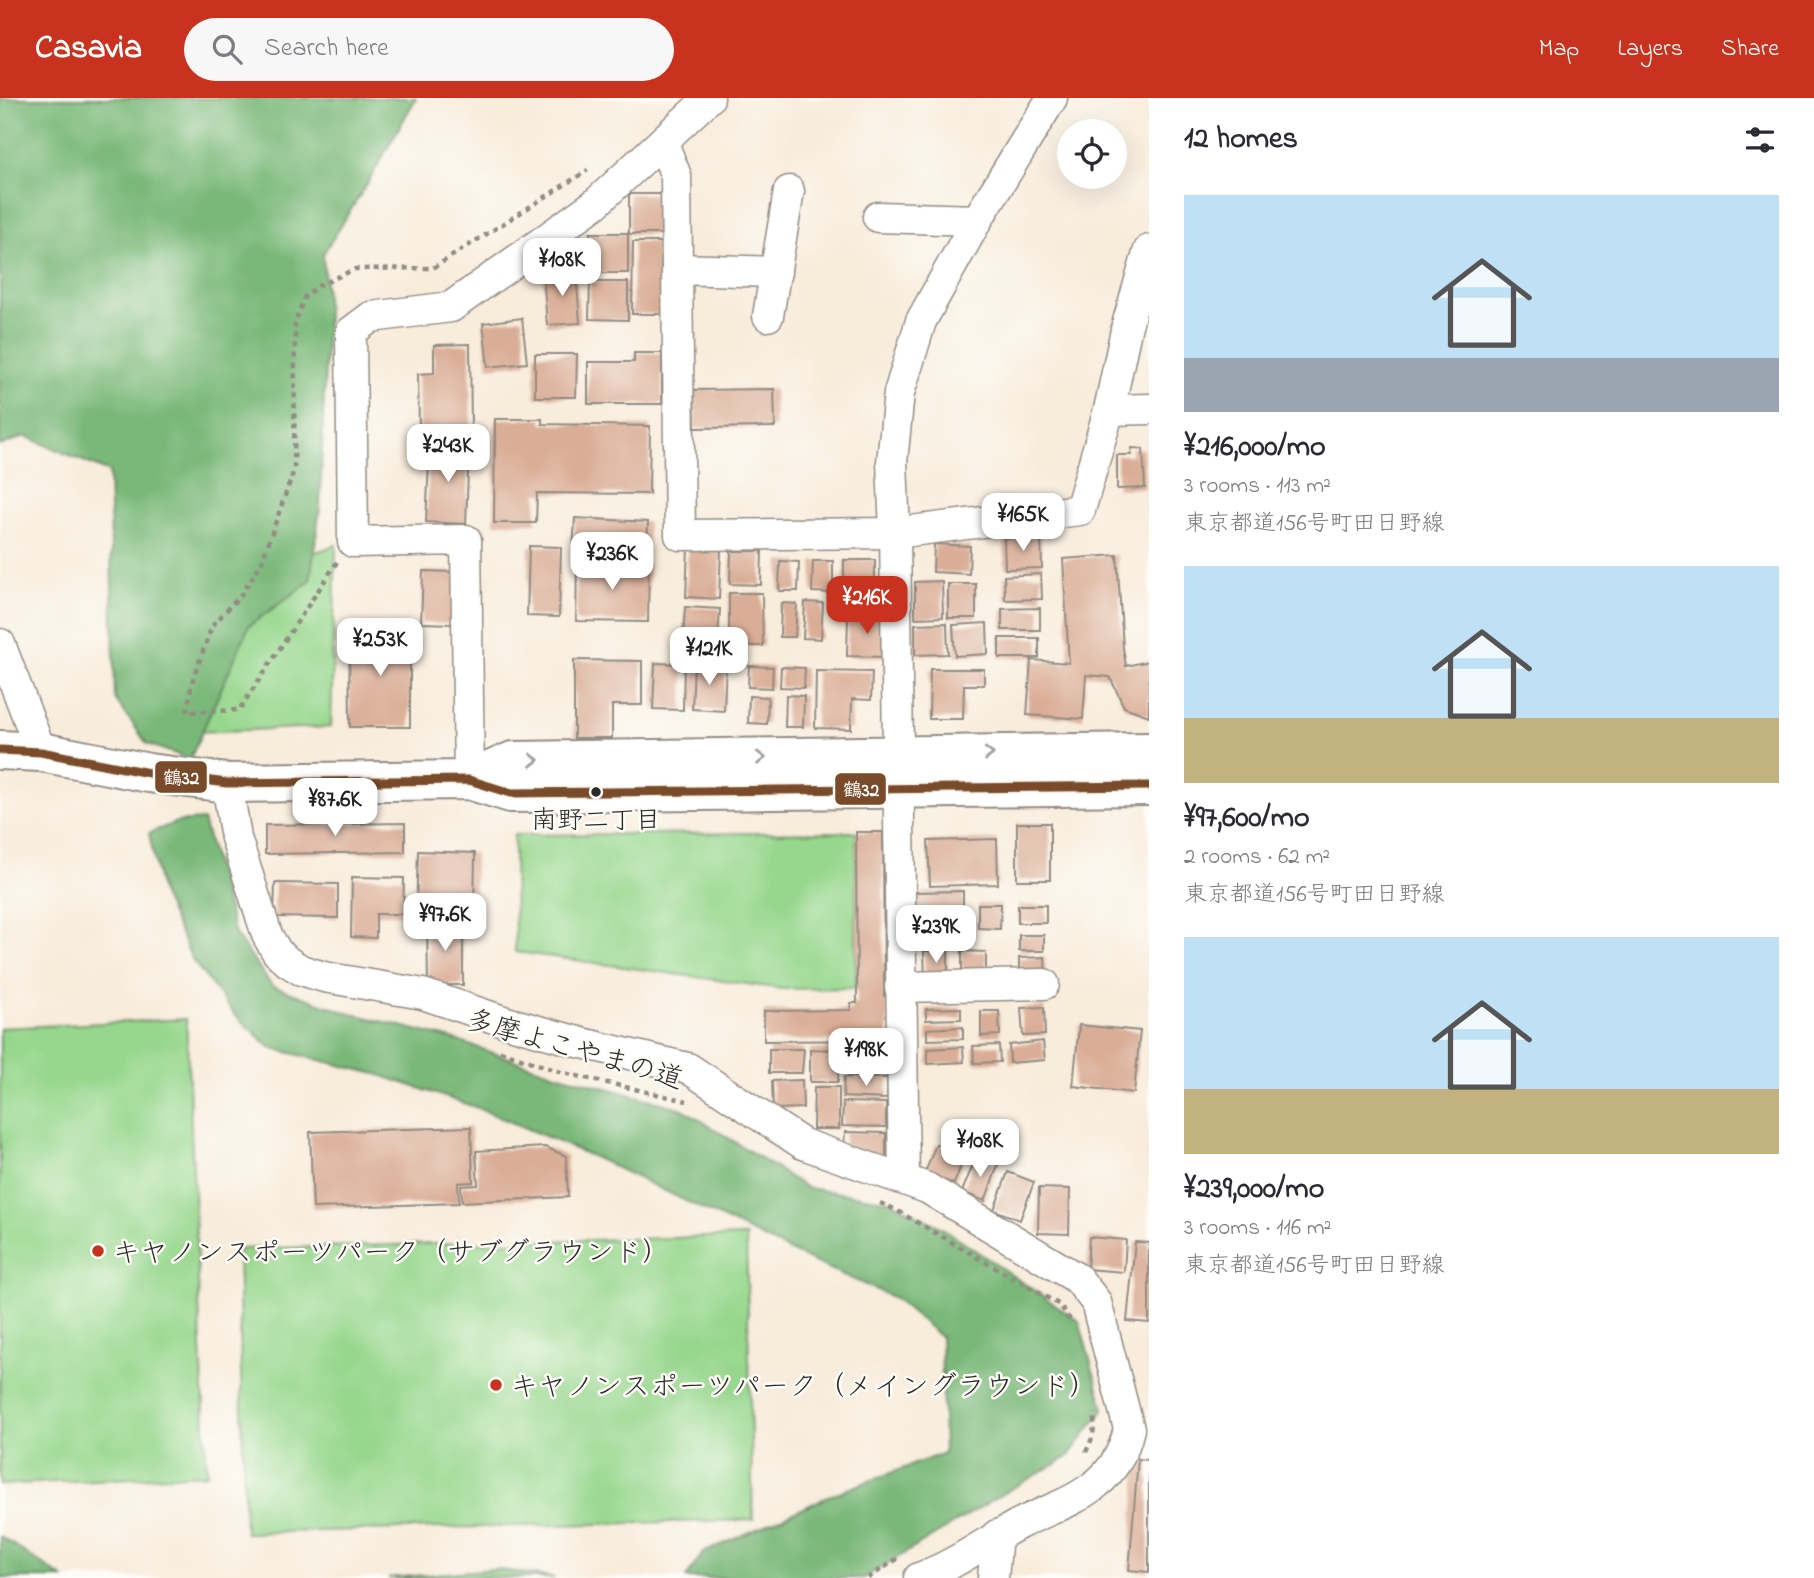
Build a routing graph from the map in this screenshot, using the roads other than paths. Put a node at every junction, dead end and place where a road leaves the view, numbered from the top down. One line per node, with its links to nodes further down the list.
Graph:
1 (709, 98): 3 (street)
2 (1052, 98): 6 (street)
3 (663, 142): 8 (street); 19 (street)
4 (789, 191): 9 (street)
5 (878, 217): 6 (street)
6 (978, 220): 13 (street)
7 (1149, 250): 12 (street)
8 (677, 270): 9 (street); 13 (street)
9 (776, 272): 10 (street)
10 (768, 316)
11 (1149, 409): 12 (street)
12 (1109, 410): 13 (street)
13 (895, 533): 18 (street)
14 (0, 645): 16 (street)
15 (0, 750): 16 (main road)
16 (41, 752): 20 (main road)
17 (1149, 752): 18 (main road, one-way to 17)
18 (898, 773): 19 (main road); 21 (main road); 23 (street)
19 (469, 780): 20 (main road)
20 (212, 782): 24 (street)
21 (1149, 786)
22 (1044, 984): 23 (street)
23 (900, 987): 24 (street)
24 (904, 1179): 25 (street)
25 (997, 1535): 26 (street); 27 (street)
26 (910, 1567)
27 (993, 1578)

